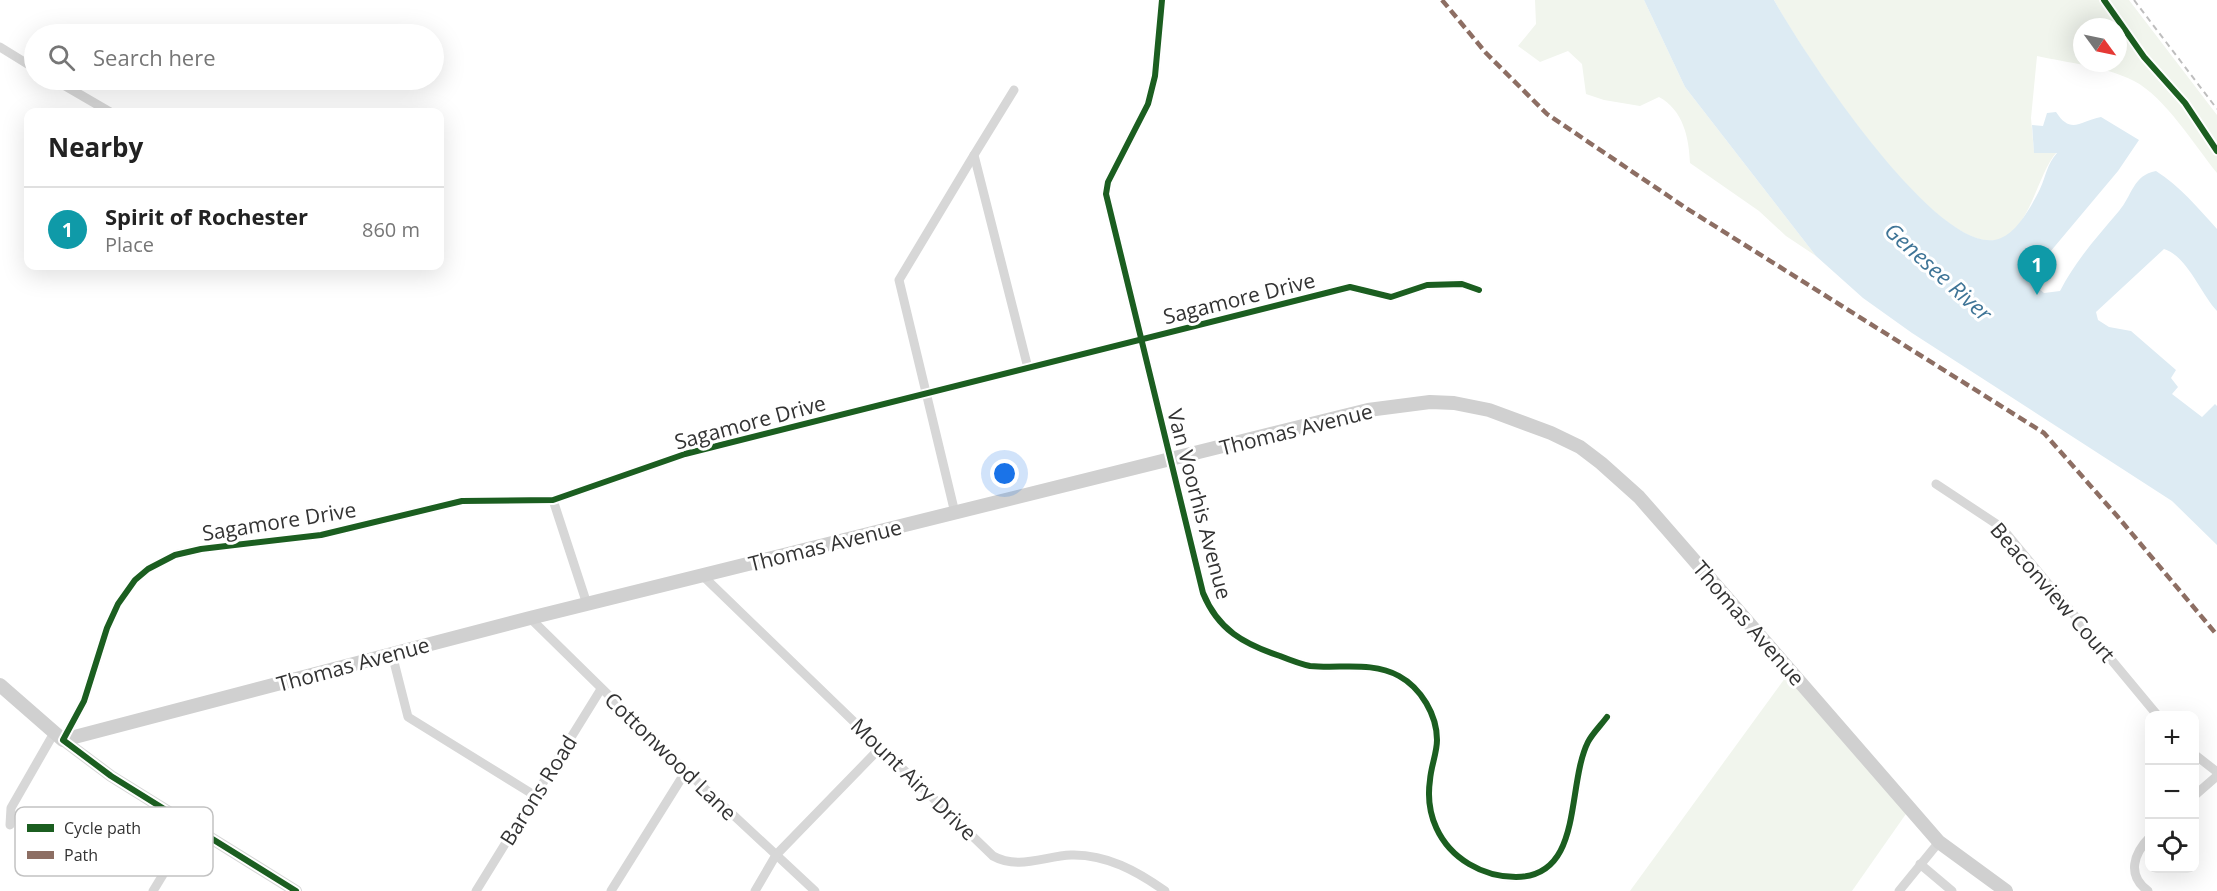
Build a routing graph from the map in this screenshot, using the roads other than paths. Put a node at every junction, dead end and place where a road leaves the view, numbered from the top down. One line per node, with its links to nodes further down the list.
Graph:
1 (1162, 0): 9 (street, Van Voorhis Avenue)
2 (0, 47): 3 (street)
3 (24, 62)
4 (72, 90): 6 (street)
5 (1014, 90): 7 (street)
6 (103, 108)
7 (974, 155): 10 (street); 11 (street)
8 (1479, 290): 9 (street, Sagamore Drive)
9 (1140, 339): 10 (street, Sagamore Drive); 12 (street, Van Voorhis Avenue)
10 (1028, 368): 11 (street, Sagamore Drive)
11 (925, 393): 14 (street, Sagamore Drive); 15 (street)
12 (1170, 460): 15 (main road, Thomas Avenue); 23 (street, Van Voorhis Avenue); 34 (main road, Thomas Avenue)
13 (1936, 484): 22 (street, Beaconview Court)
14 (553, 500): 17 (street); 24 (street, Sagamore Drive)
15 (955, 513): 16 (main road, Thomas Avenue)
16 (703, 576): 17 (main road, Thomas Avenue); 25 (street, Mount Airy Drive)
17 (587, 604): 18 (main road, Thomas Avenue)
18 (530, 618): 19 (main road, Thomas Avenue); 21 (street, Cottonwood Lane)
19 (392, 654): 24 (main road, Thomas Avenue); 30 (street)
20 (0, 685): 24 (main road)
21 (601, 689): 27 (street, Cottonwood Lane); 30 (street, Barons Road)
22 (2154, 711)
23 (1607, 717)
24 (58, 736): 31 (street); 32 (street, Sagamore Drive)
25 (881, 747): 36 (street); 45 (street, Mount Airy Drive)
26 (2199, 758): 28 (street)
27 (686, 771): 36 (street, Cottonwood Lane); 42 (street)
28 (2217, 774): 29 (street)
29 (2199, 791)
30 (534, 795): 41 (street, Barons Road)
31 (160, 807)
32 (10, 825)
33 (213, 840): 40 (street)
34 (1939, 842): 37 (street); 48 (main road, Thomas Avenue)
35 (2145, 843): 49 (street)
36 (776, 855): 43 (street); 44 (street, Cottonwood Lane)
37 (1920, 864): 46 (street); 47 (street)
38 (162, 876): 39 (street)
39 (153, 891)
40 (296, 891)
41 (476, 891)
42 (611, 891)
43 (754, 891)
44 (815, 891)
45 (1165, 891)
46 (1899, 891)
47 (1952, 891)
48 (2006, 891)
49 (2148, 891)

